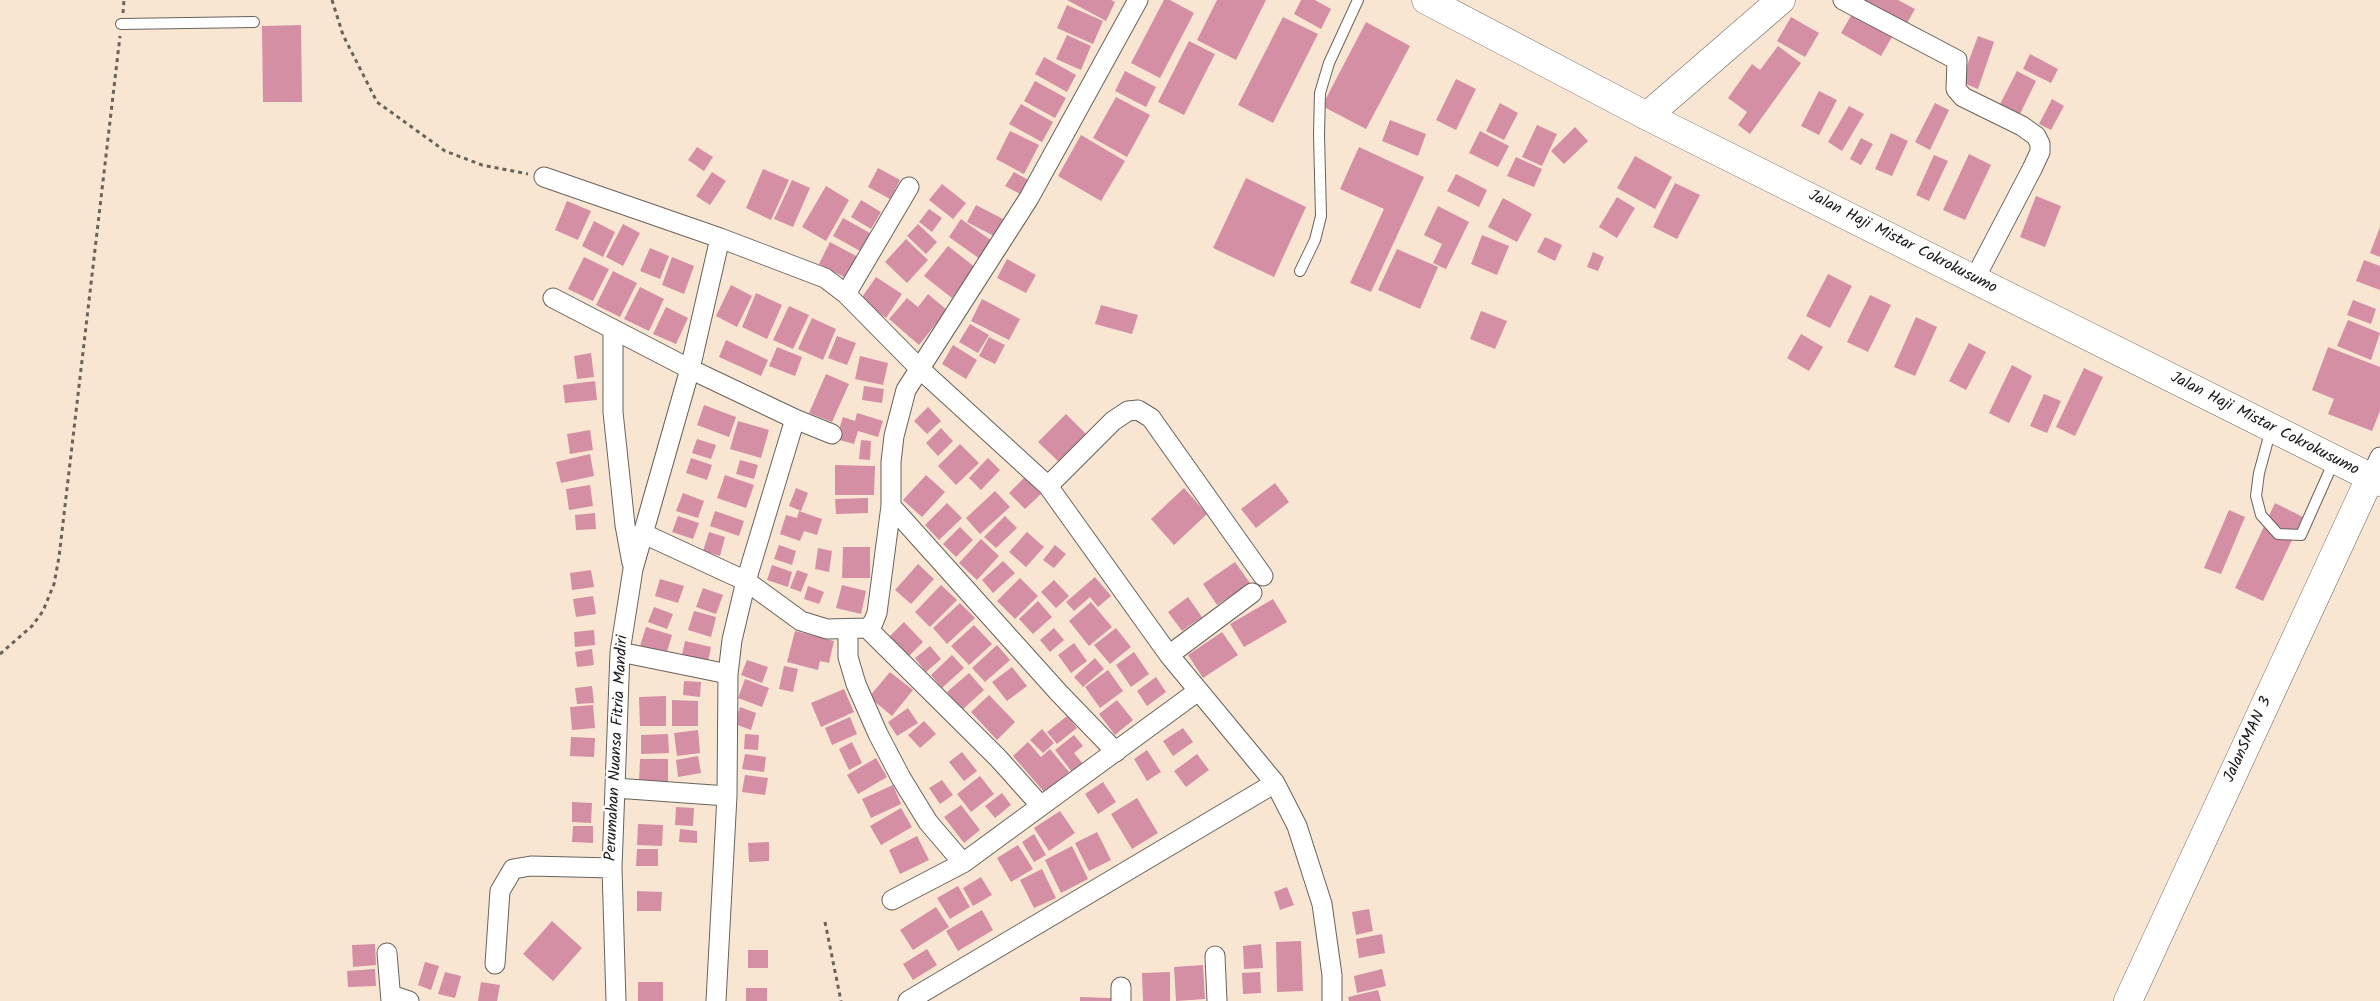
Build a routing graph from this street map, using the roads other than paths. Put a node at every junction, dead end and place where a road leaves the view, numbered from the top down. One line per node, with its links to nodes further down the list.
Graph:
1 (1138, 0): 18 (street)
2 (1358, 0): 12 (lane)
3 (1426, 0): 8 (main road, Jalan Haji Mistar Cokrokusumo)
4 (1781, 0): 8 (main road)
5 (1844, 0): 13 (street)
6 (254, 22): 7 (lane)
7 (121, 24)
8 (1647, 116): 13 (main road, Jalan Haji Mistar Cokrokusumo)
9 (544, 177): 11 (street)
10 (909, 187): 14 (street)
11 (720, 238): 14 (street); 17 (street, Perumahan Nuansa Fitria Mandiri)
12 (1300, 271)
13 (1974, 280): 20 (main road, Jalan Haji Mistar Cokrokusumo)
14 (846, 294): 18 (street)
15 (553, 298): 16 (street)
16 (613, 328): 17 (street); 27 (street)
17 (690, 369): 19 (street); 26 (street, Perumahan Nuansa Fitria Mandiri)
18 (920, 369): 24 (street); 25 (street)
19 (795, 419): 21 (street); 29 (street)
20 (2271, 429): 22 (main road, Jalan Haji Mistar Cokrokusumo); 22 (lane)
21 (832, 434)
22 (2335, 460): 23 (main road, Jalan Haji Mistar Cokrokusumo)
23 (2377, 472): 55 (main road, JalanSMAN 3)
24 (1048, 486): 28 (street); 34 (street)
25 (891, 506): 31 (street); 37 (street)
26 (642, 533): 27 (street, Perumahan Nuansa Fitria Mandiri); 29 (street)
27 (633, 569): 33 (street, Perumahan Nuansa Fitria Mandiri)
28 (1263, 576)
29 (746, 581): 32 (street); 35 (street)
30 (1252, 593): 34 (street)
31 (867, 628): 32 (street); 41 (street)
32 (848, 629): 42 (street)
33 (620, 652): 35 (street); 39 (street, Perumahan Nuansa Fitria Mandiri)
34 (1169, 655): 36 (street)
35 (728, 674): 40 (street)
36 (1198, 692): 37 (street); 38 (street)
37 (1116, 752): 41 (street)
38 (1275, 783): 52 (street); 54 (street)
39 (615, 788): 40 (street); 43 (street, Perumahan Nuansa Fitria Mandiri)
40 (727, 796): 51 (street)
41 (1041, 806): 42 (street)
42 (963, 863): 44 (street)
43 (612, 868): 47 (street); 50 (street, Perumahan Nuansa Fitria Mandiri)
44 (892, 900)
45 (387, 953): 48 (street)
46 (1215, 956): 53 (street)
47 (495, 964)
48 (391, 998): 49 (street)
49 (409, 1001)
50 (616, 1001)
51 (716, 1001)
52 (908, 1001)
53 (1216, 1001)
54 (1332, 1001)
55 (2128, 1001)

